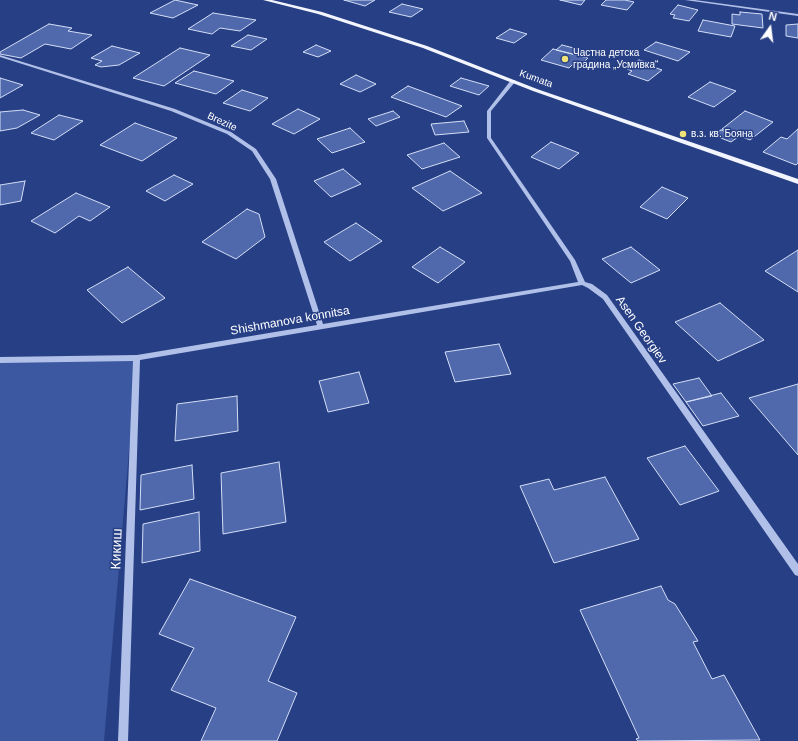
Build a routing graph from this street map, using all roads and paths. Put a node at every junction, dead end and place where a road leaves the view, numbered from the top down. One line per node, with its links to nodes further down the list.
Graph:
1 (266, 0): 5 (main road, Kumata)
2 (686, 0): 3 (street)
3 (798, 15)
4 (0, 56): 8 (street, Brezite)
5 (513, 81): 6 (main road, Kumata); 7 (street)
6 (798, 182)
7 (582, 282): 8 (street, Shishmanova konnitsa); 11 (street, Asen Georgiev)
8 (321, 327): 9 (street, Shishmanova konnitsa)
9 (137, 358): 10 (street, Shishmanova konnitsa); 12 (street, Кикиш)
10 (0, 360)
11 (798, 572)
12 (123, 741)

